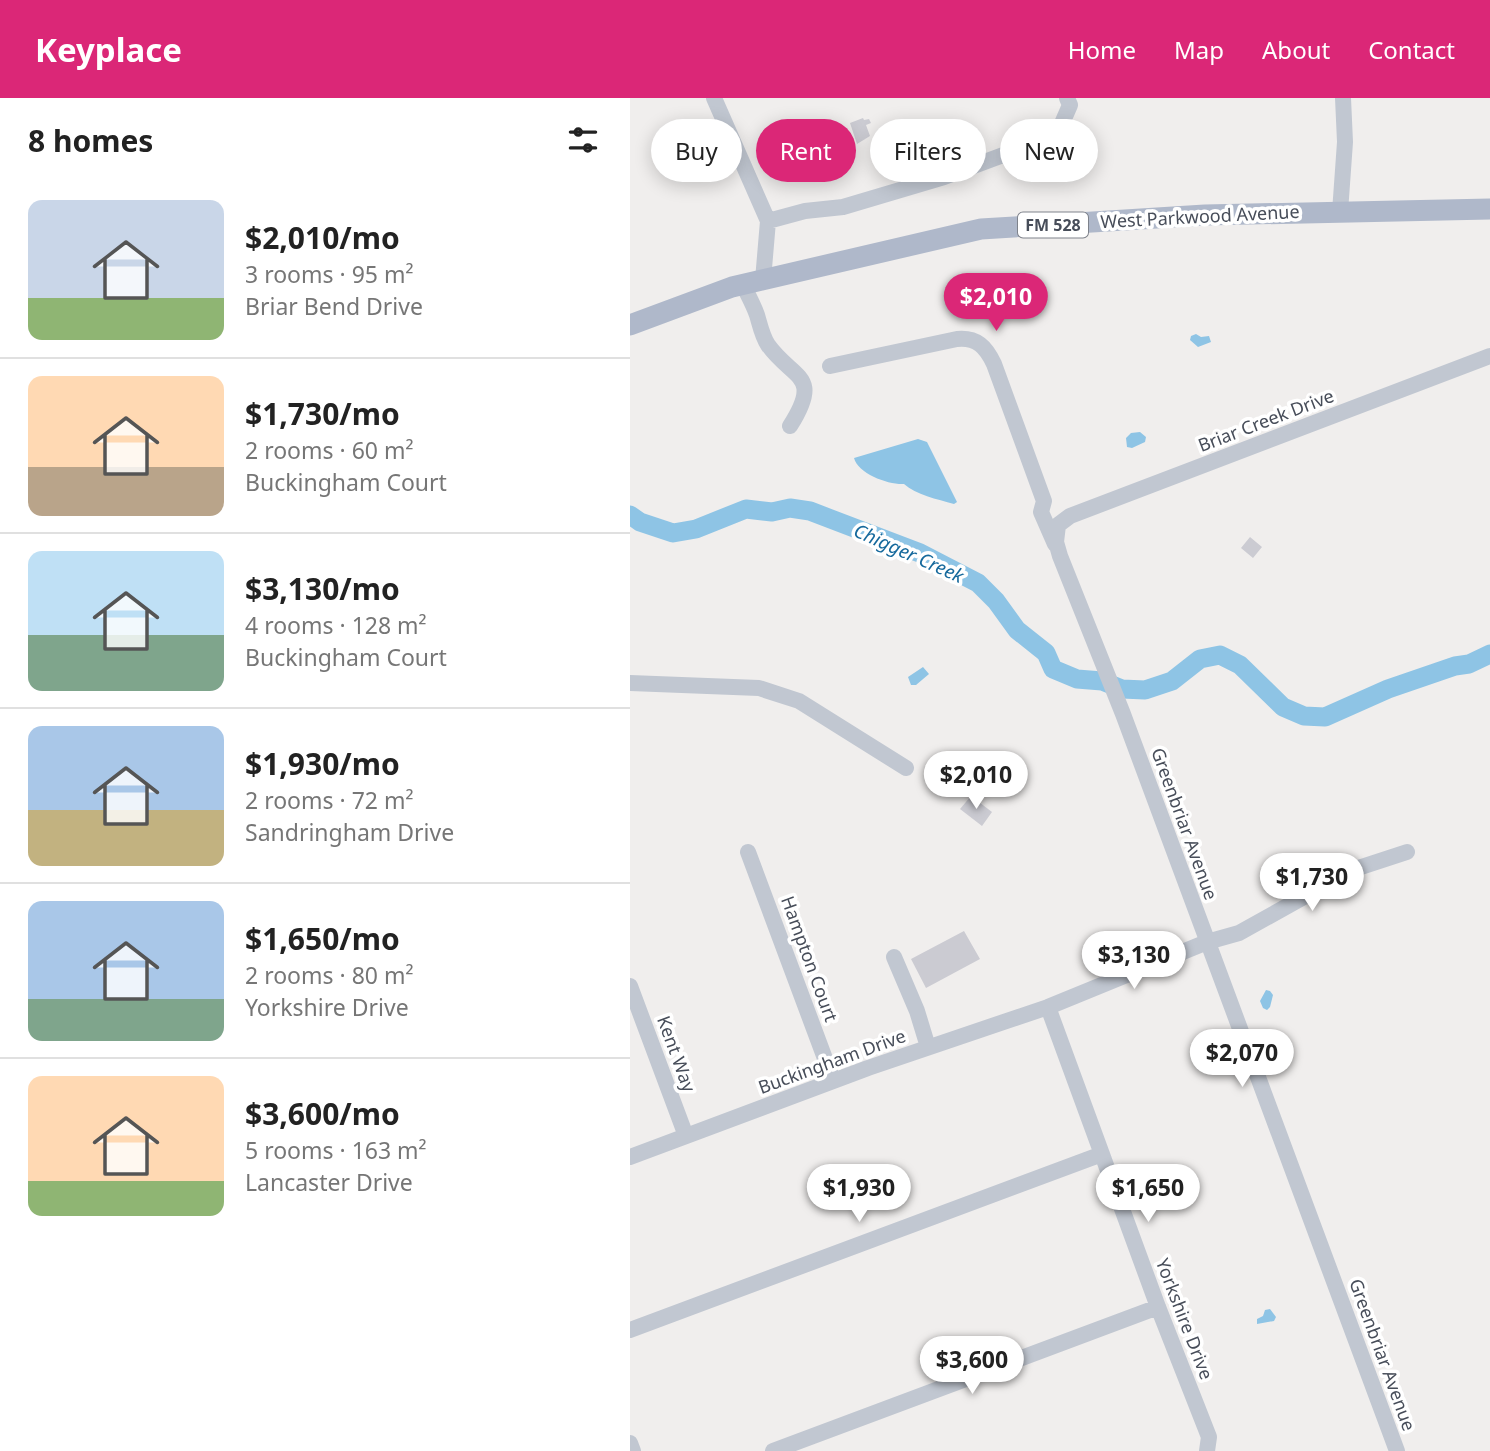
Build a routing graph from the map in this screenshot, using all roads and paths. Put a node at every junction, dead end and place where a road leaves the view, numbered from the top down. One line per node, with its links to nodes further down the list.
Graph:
1 (714, 98): 6 (street)
2 (1067, 98): 6 (street)
3 (1343, 98): 5 (street)
4 (1490, 209): 5 (main road, West Parkwood Avenue / FM 528)
5 (1340, 212): 7 (main road, West Parkwood Avenue / FM 528)
6 (768, 221): 7 (street)
7 (753, 283): 8 (main road, West Parkwood Avenue / FM 528); 11 (street)
8 (630, 325)
9 (1490, 356): 13 (street, Briar Creek Drive)
10 (830, 366): 12 (street)
11 (790, 426)
12 (1044, 501): 13 (street); 14 (street)
13 (1061, 523): 14 (street, Greenbriar Avenue)
14 (1057, 548): 19 (street, Greenbriar Avenue)
15 (630, 683): 16 (street)
16 (906, 768)
17 (748, 852): 24 (street, Hampton Court)
18 (1407, 852): 19 (street, Buckingham Drive)
19 (1207, 942): 22 (street, Buckingham Drive); 34 (street, Greenbriar Avenue)
20 (894, 957): 23 (street)
21 (630, 986): 25 (street, Kent Way)
22 (1048, 1007): 23 (street, Buckingham Drive); 26 (street, Yorkshire Drive)
23 (929, 1047): 24 (street, Buckingham Drive)
24 (833, 1080): 25 (street, Buckingham Drive)
25 (686, 1136): 27 (street, Buckingham Drive)
26 (1102, 1154): 28 (street, Yorkshire Drive); 29 (street)
27 (630, 1157)
28 (1158, 1307): 31 (street, Yorkshire Drive); 33 (street)
29 (630, 1330)
30 (630, 1443): 32 (street)
31 (1208, 1449)
32 (633, 1451)
33 (773, 1451)
34 (1397, 1451)

